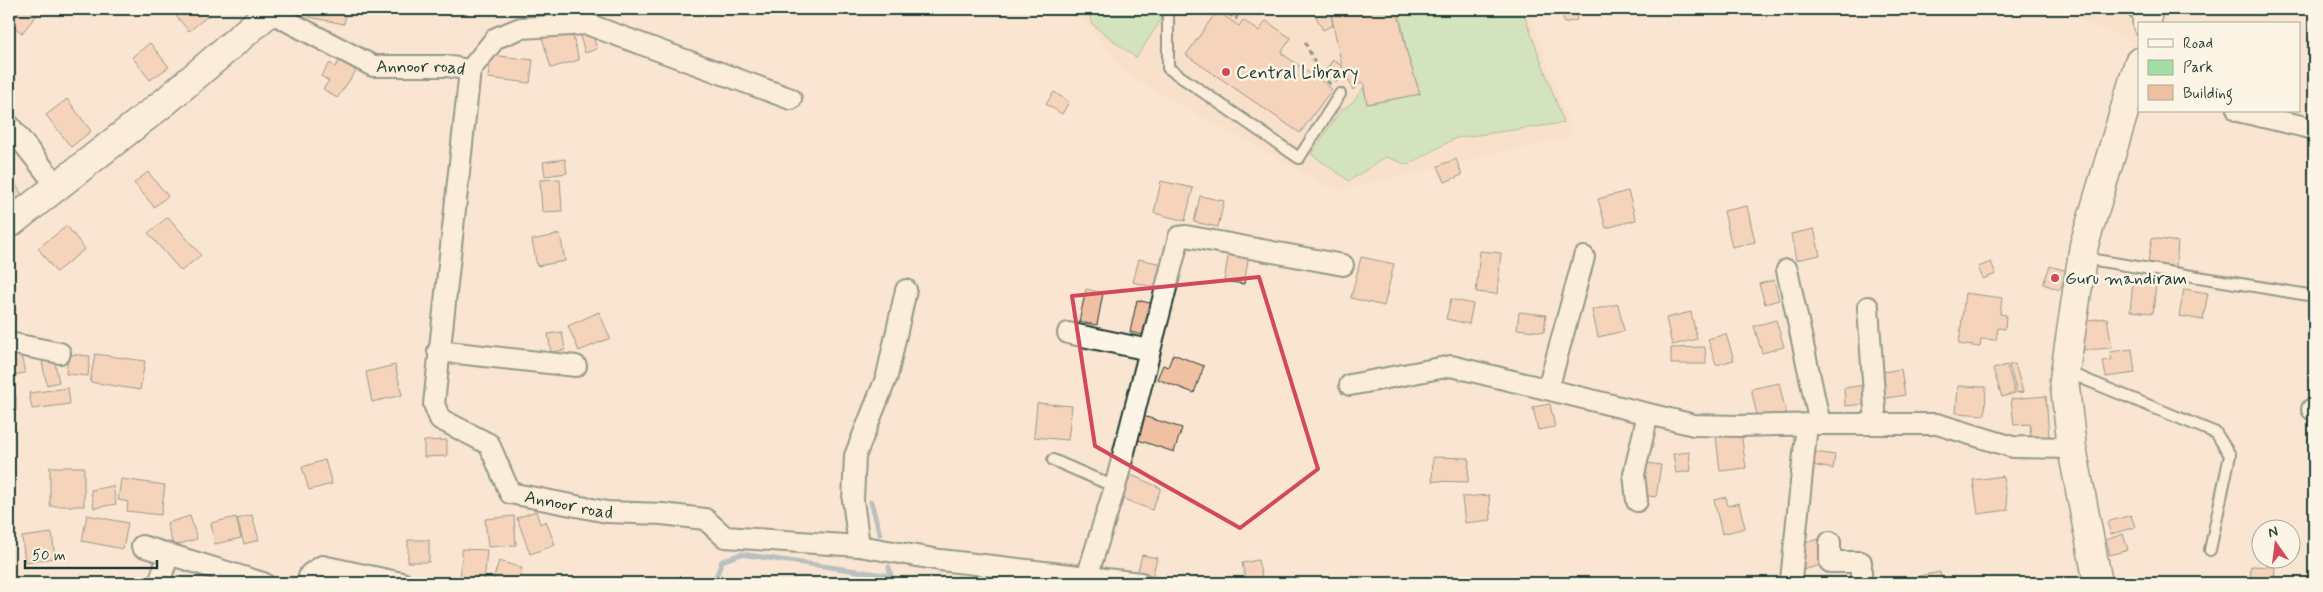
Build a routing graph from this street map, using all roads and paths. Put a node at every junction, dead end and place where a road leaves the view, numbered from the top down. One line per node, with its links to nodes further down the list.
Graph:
1 (1168, 9): 9 (lane)
2 (1220, 9): 3 (path)
3 (1239, 9)
4 (272, 10): 7 (street, Annoor road); 14 (street)
5 (1306, 42): 9 (path)
6 (2138, 69): 8 (street)
7 (470, 70): 10 (street); 26 (street, Annoor road)
8 (2135, 91): 17 (street)
9 (1340, 94)
10 (791, 100)
11 (2242, 112): 13 (street)
12 (9, 125): 14 (street)
13 (2314, 129)
14 (57, 186): 15 (street)
15 (9, 224)
16 (1584, 257): 31 (street)
17 (2082, 258): 21 (lane); 29 (street)
18 (1343, 265): 25 (street)
19 (1787, 270): 33 (street)
20 (906, 290): 41 (street)
21 (2314, 296)
22 (1868, 307): 34 (street)
23 (1068, 333): 25 (street)
24 (9, 343): 27 (street)
25 (1149, 350): 37 (street)
26 (438, 351): 28 (street); 41 (street, Annoor road)
27 (60, 353)
28 (576, 366)
29 (2065, 371): 35 (street); 42 (lane)
30 (1350, 385): 31 (street)
31 (1548, 390): 32 (street)
32 (1648, 414): 33 (street); 38 (street)
33 (1814, 424): 34 (street); 45 (street)
34 (1876, 424): 35 (street)
35 (2072, 448): 52 (street)
36 (1053, 460): 37 (lane)
37 (1115, 487): 44 (street)
38 (1637, 501)
39 (1830, 542): 51 (street)
40 (142, 546): 43 (street)
41 (859, 546): 44 (street, Annoor road)
42 (2210, 550)
43 (169, 554): 46 (street); 47 (street)
44 (1087, 577): 50 (street, Annoor road)
45 (1791, 580)
46 (159, 583)
47 (263, 583)
48 (307, 583): 49 (street)
49 (402, 583)
50 (1141, 583)
51 (1862, 583)
52 (2098, 583)

